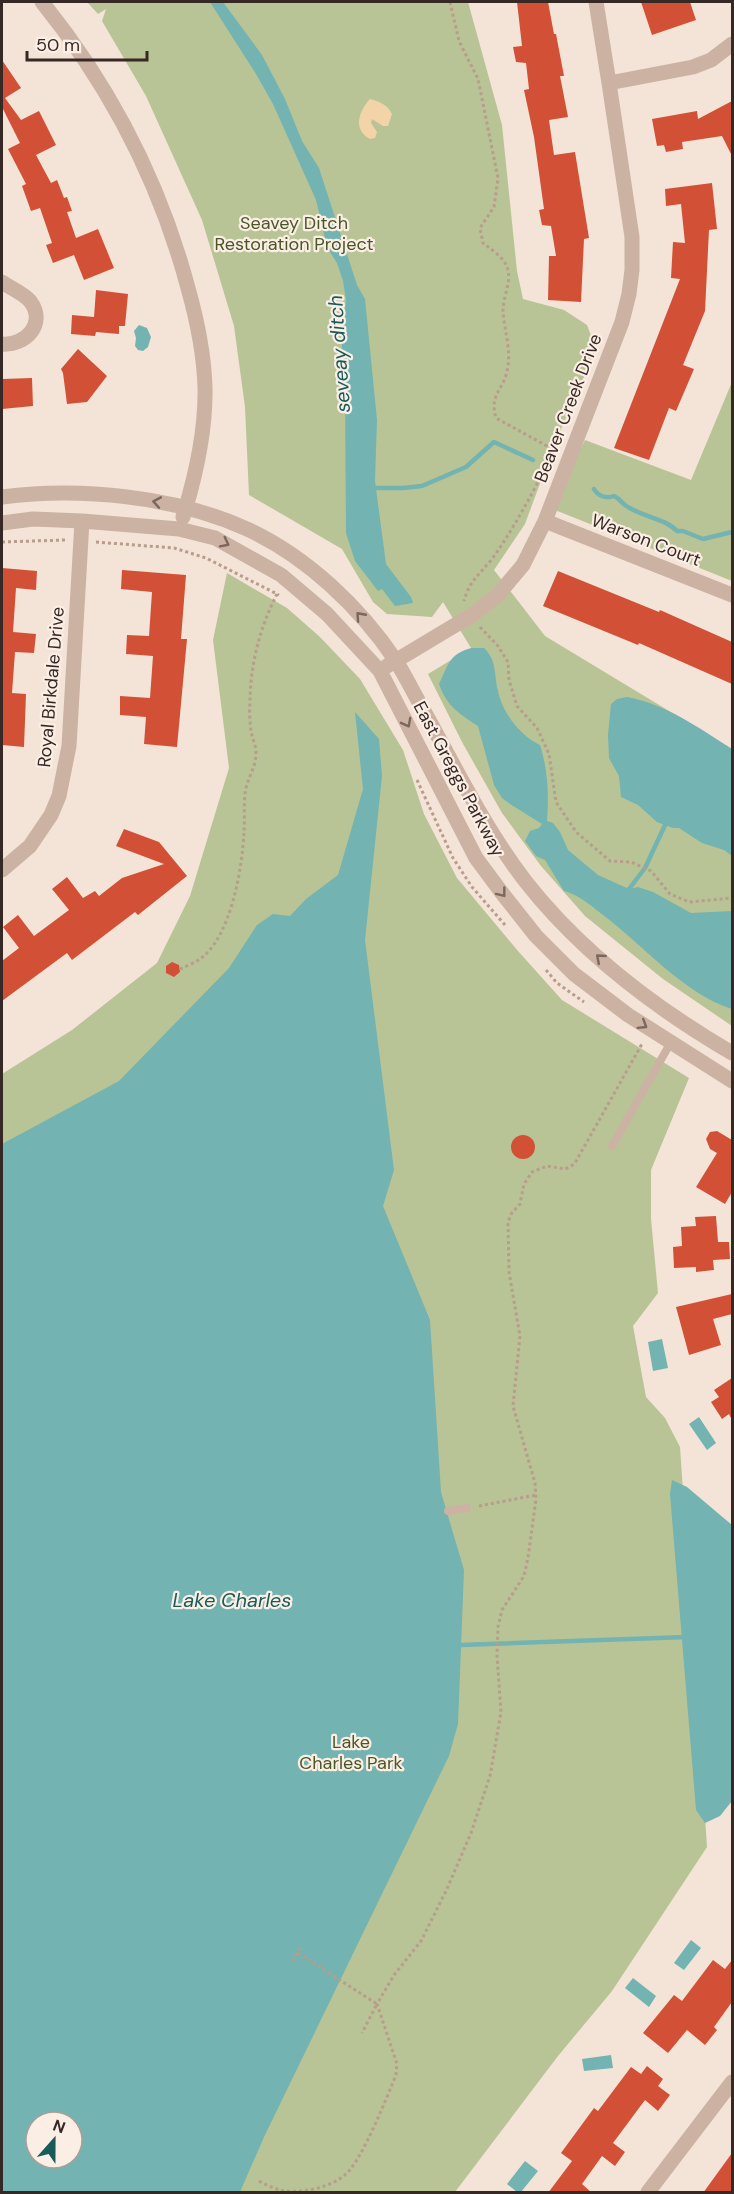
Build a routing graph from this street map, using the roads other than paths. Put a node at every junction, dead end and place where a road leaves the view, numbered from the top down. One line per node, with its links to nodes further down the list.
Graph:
1 (42, 2): 8 (street)
2 (596, 2): 4 (street, Beaver Creek Drive)
3 (732, 44): 4 (street)
4 (609, 83): 10 (street, Beaver Creek Drive)
5 (2, 282): 6 (street)
6 (2, 344)
7 (2, 497): 8 (street, East Greggs Parkway, one-way to 7)
8 (186, 508): 12 (street); 14 (street, East Greggs Parkway, one-way to 8)
9 (82, 520): 11 (street, East Greggs Parkway); 12 (street, East Greggs Parkway); 16 (street, Royal Birkdale Drive)
10 (545, 521): 13 (street, Warson Court); 14 (street, Beaver Creek Drive)
11 (2, 523)
12 (179, 529): 15 (street, East Greggs Parkway, one-way to 15)
13 (732, 595)
14 (396, 661): 15 (street, Beaver Creek Drive); 18 (street, East Greggs Parkway, one-way to 14)
15 (380, 671): 17 (street, East Greggs Parkway, one-way to 17)
16 (2, 870)
17 (671, 1042): 19 (street, East Greggs Parkway); 20 (lane)
18 (732, 1053)
19 (732, 1081)
20 (612, 1146)
21 (467, 1508): 22 (lane)
22 (448, 1511)
23 (732, 2082): 24 (street)
24 (648, 2193)

